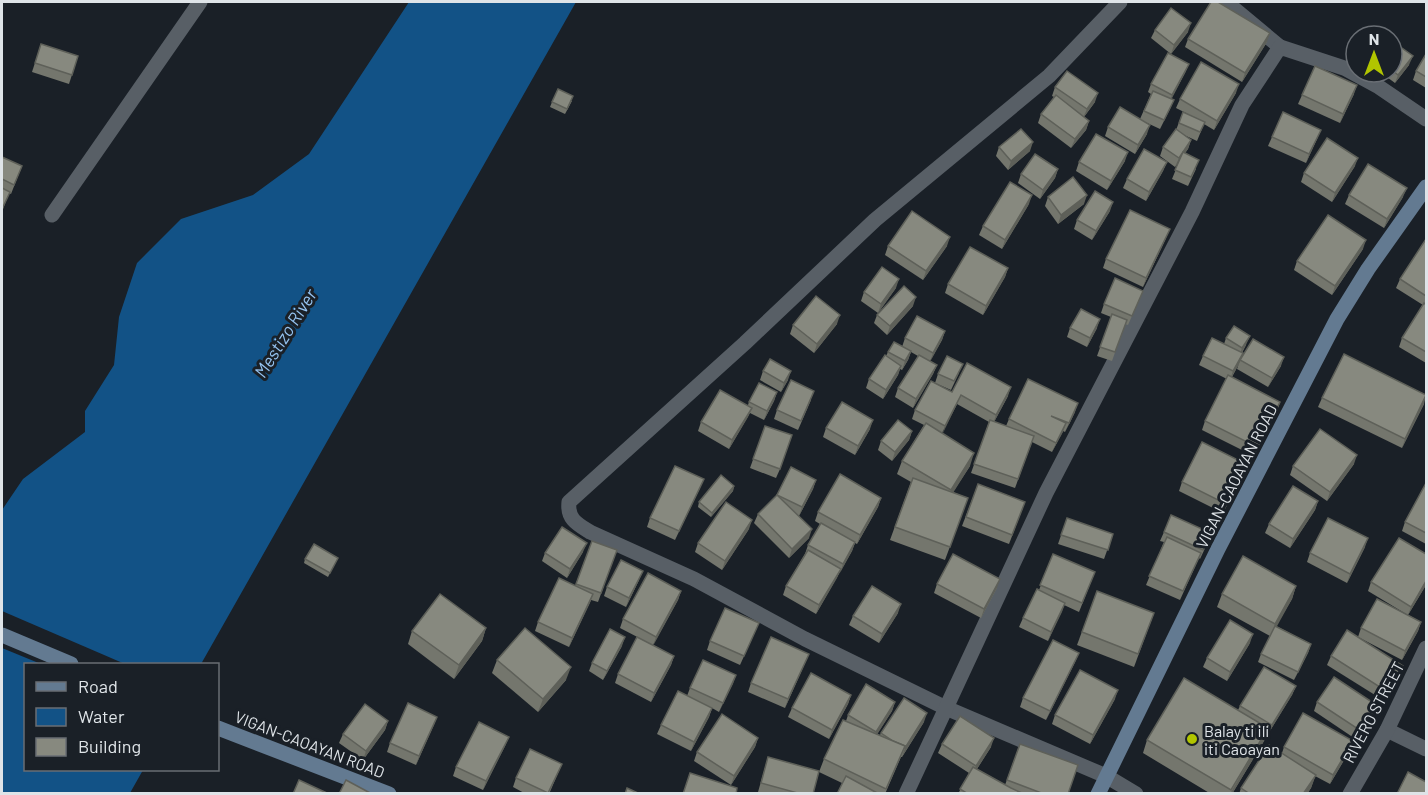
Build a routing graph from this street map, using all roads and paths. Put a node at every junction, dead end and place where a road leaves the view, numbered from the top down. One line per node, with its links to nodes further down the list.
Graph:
1 (200, 2): 7 (street)
2 (1120, 2): 11 (street)
3 (1226, 2): 4 (street)
4 (1280, 47): 5 (street); 11 (street)
5 (1426, 119)
6 (1426, 187): 15 (main road, VIGAN-CAOAYAN ROAD)
7 (52, 215)
8 (2, 635): 10 (main road)
9 (1426, 648): 13 (street, RIVERO STREET)
10 (69, 663)
11 (946, 708): 15 (street); 17 (street)
12 (219, 728): 16 (main road, VIGAN-CAOAYAN ROAD)
13 (1387, 730): 14 (street); 20 (street, RIVERO STREET)
14 (1426, 749)
15 (1106, 776): 18 (main road, VIGAN-CAOAYAN ROAD); 19 (street)
16 (389, 794)
17 (906, 794)
18 (1098, 794)
19 (1136, 794)
20 (1350, 794)

